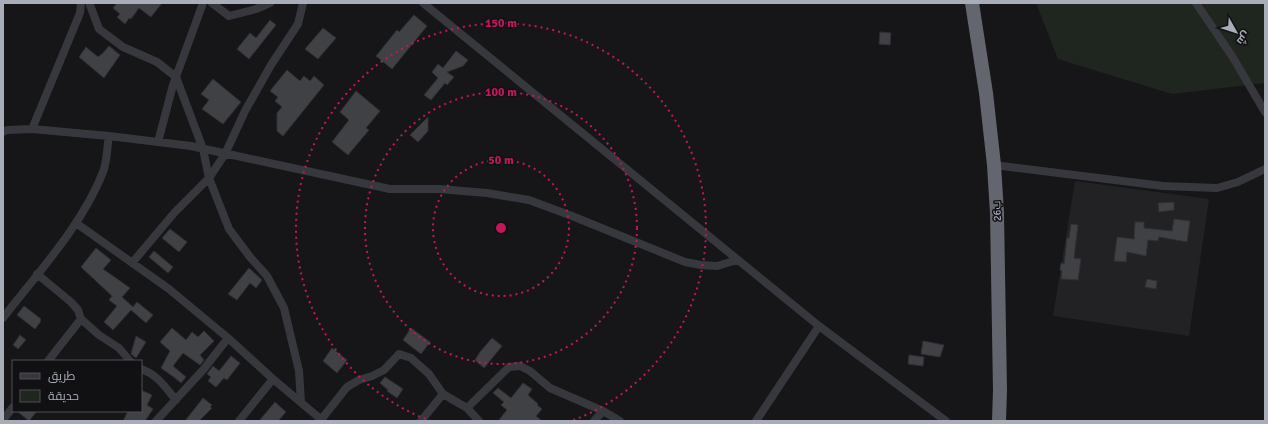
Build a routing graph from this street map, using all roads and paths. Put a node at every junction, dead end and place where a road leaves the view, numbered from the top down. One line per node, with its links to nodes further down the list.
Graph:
1 (203, 3): 9 (street)
2 (212, 3): 3 (street)
3 (270, 3)
4 (302, 3): 16 (street)
5 (423, 3): 21 (street)
6 (972, 3): 17 (highway, 26ب)
7 (1196, 3): 10 (street)
8 (88, 4): 9 (street); 11 (street)
9 (176, 77): 14 (street); 15 (street)
10 (1265, 112)
11 (32, 129): 12 (street); 13 (street)
12 (3, 132)
13 (109, 136): 14 (street); 20 (street)
14 (158, 142): 15 (street)
15 (202, 149): 16 (street); 19 (street)
16 (225, 154): 19 (street); 21 (street)
17 (994, 165): 18 (street); 48 (highway, 26ب)
18 (1265, 169)
19 (210, 178): 22 (street); 34 (street)
20 (76, 223): 22 (street); 23 (street)
21 (737, 260): 26 (street)
22 (132, 263): 27 (street)
23 (37, 274): 24 (street); 25 (street)
24 (3, 318)
25 (81, 319): 28 (street); 29 (street)
26 (819, 326): 46 (street); 47 (street)
27 (228, 338): 31 (street); 33 (street)
28 (49, 360)
29 (129, 360)
30 (142, 370): 33 (street)
31 (273, 379): 34 (street); 40 (street)
32 (443, 394): 36 (street); 41 (street); 42 (street)
33 (176, 400): 39 (street)
34 (301, 402): 41 (street)
35 (12, 408): 38 (street)
36 (467, 408): 37 (street); 43 (street)
37 (603, 411): 44 (street); 45 (street)
38 (3, 420)
39 (156, 421)
40 (239, 421)
41 (321, 421)
42 (421, 421)
43 (479, 421)
44 (594, 421)
45 (620, 421)
46 (756, 421)
47 (946, 421)
48 (999, 421)

